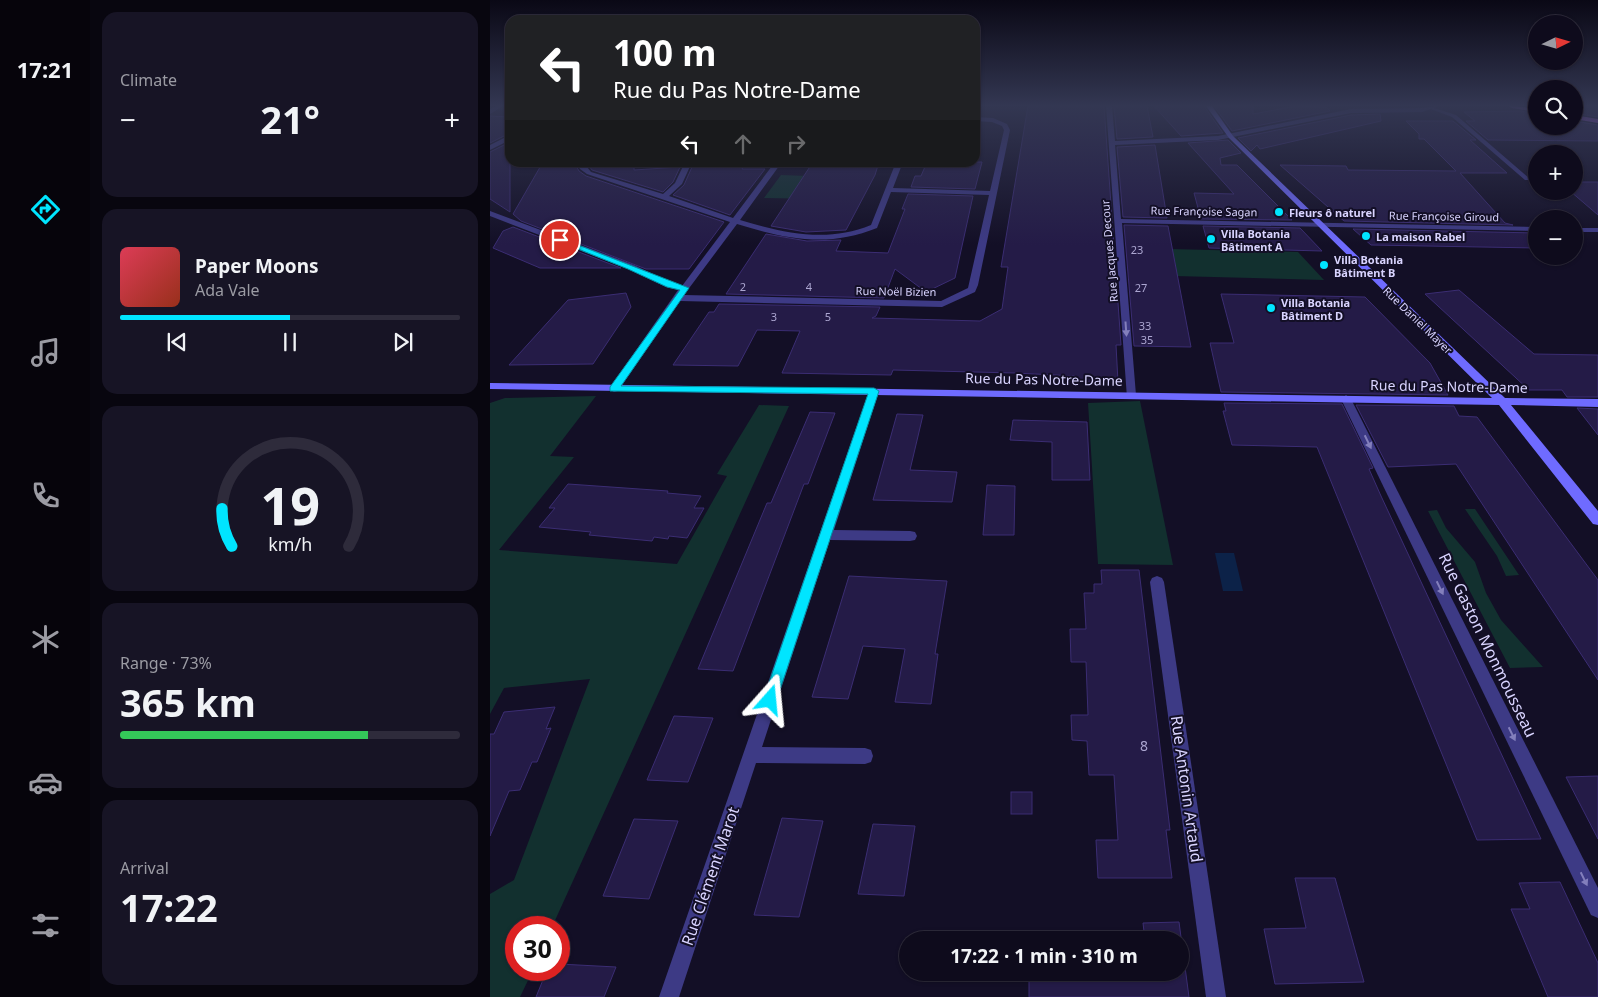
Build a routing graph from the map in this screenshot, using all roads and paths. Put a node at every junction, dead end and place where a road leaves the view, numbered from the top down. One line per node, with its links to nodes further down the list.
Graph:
1 (1001, 153): 11 (street, Rue Noël Bizien)
2 (1113, 153): 15 (street, Rue Jacques Decour)
3 (1248, 153): 16 (street, Rue Daniel Mayer)
4 (1496, 153): 9 (lane)
5 (584, 167): 12 (street)
6 (686, 167): 12 (street)
7 (775, 167): 14 (street)
8 (898, 167): 10 (street)
9 (1527, 180)
10 (890, 190): 11 (street); 14 (street)
11 (994, 193): 21 (street, Rue Noël Bizien)
12 (664, 197): 14 (street)
13 (490, 213): 20 (street)
14 (735, 221): 20 (street)
15 (1118, 221): 16 (street, Rue Françoise Sagan); 25 (street, Rue Jacques Decour, one-way to 25)
16 (1321, 224): 17 (street, Rue Françoise Giroud); 27 (street, Rue Daniel Mayer)
17 (1528, 230)
18 (1583, 230): 19 (street)
19 (1598, 230)
20 (685, 288): 21 (street)
21 (677, 298): 23 (street)
22 (490, 386): 23 (street, Rue du Pas Notre-Dame)
23 (614, 389): 24 (street, Rue du Pas Notre-Dame)
24 (874, 391): 25 (street, Rue du Pas Notre-Dame); 30 (street, Rue Clément Marot)
25 (1131, 395): 26 (street, Rue du Pas Notre-Dame)
26 (1346, 399): 27 (street, Rue du Pas Notre-Dame); 35 (street, Rue Gaston Monmousseau, one-way to 35)
27 (1501, 400): 28 (street, Rue du Pas Notre-Dame); 29 (street, Rue Daniel Mayer)
28 (1598, 403)
29 (1598, 520)
30 (825, 535): 31 (street); 33 (street, Rue Clément Marot)
31 (910, 536)
32 (1157, 582): 37 (street, Rue Antonin Artaud)
33 (751, 755): 34 (street); 36 (street, Rue Clément Marot)
34 (864, 756)
35 (1598, 908)
36 (670, 997)
37 (1216, 997)

